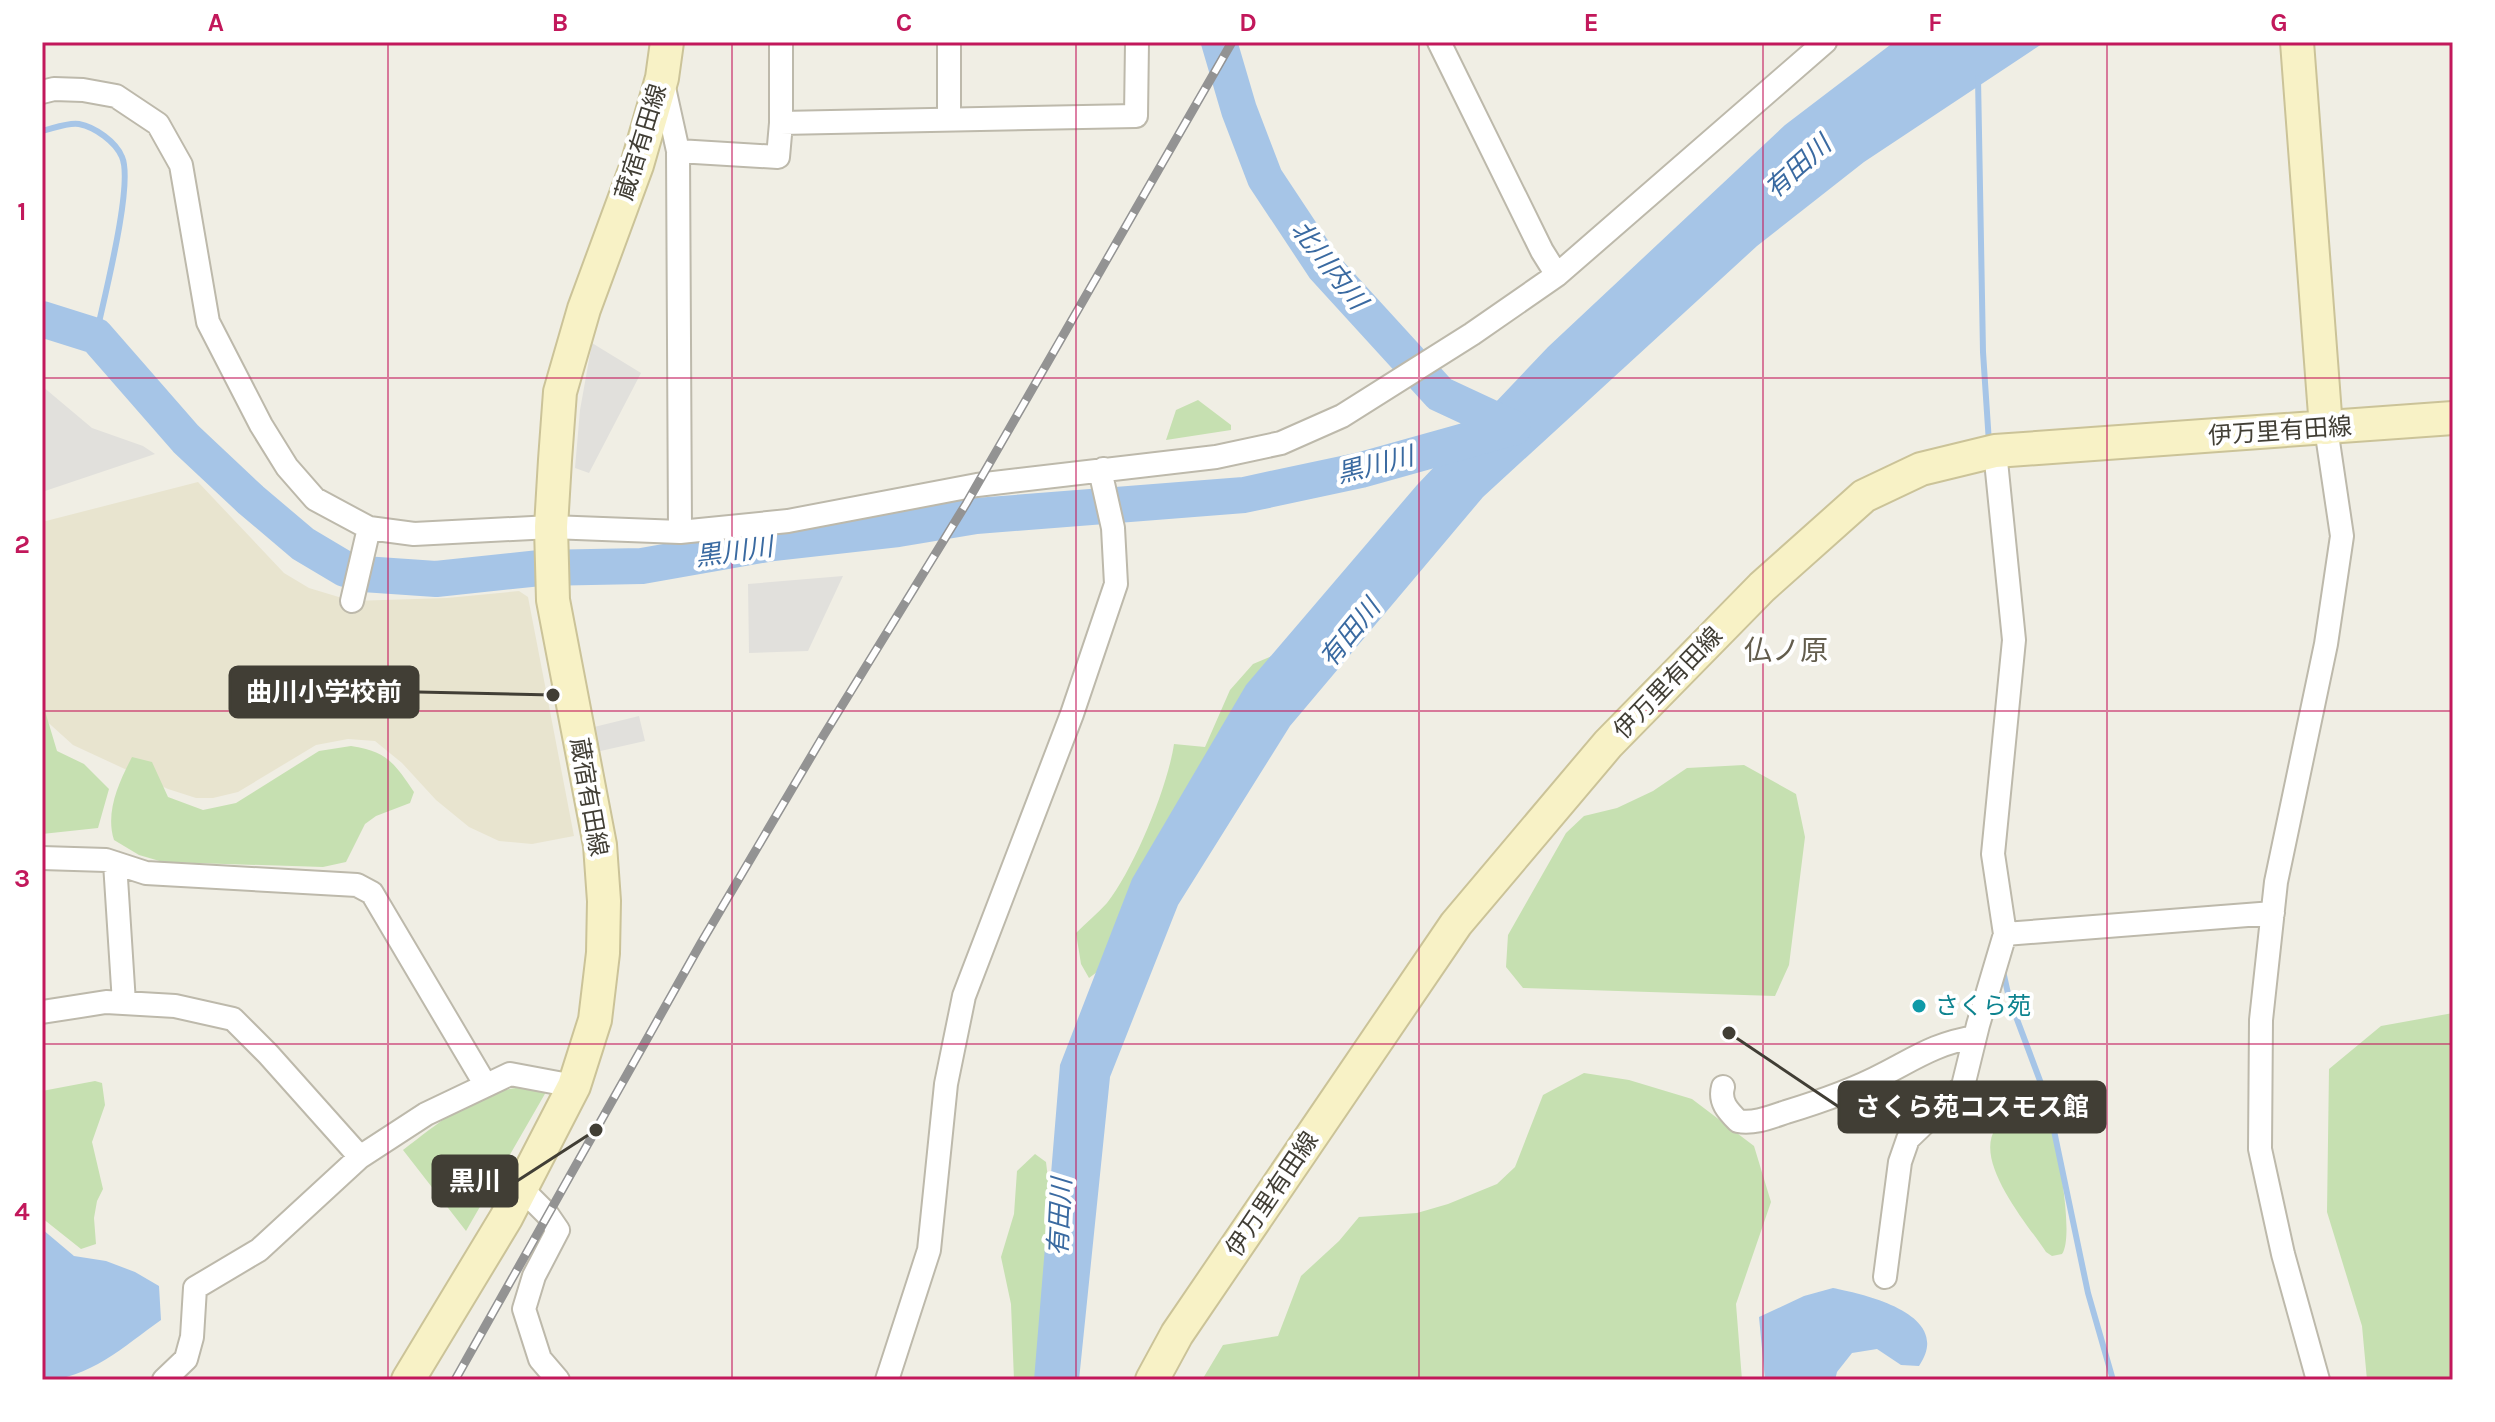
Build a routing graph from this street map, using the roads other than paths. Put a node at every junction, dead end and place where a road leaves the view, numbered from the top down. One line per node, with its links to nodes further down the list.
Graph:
1 (667, 42): 8 (main road, 蔵宿有田線)
2 (781, 42): 11 (street)
3 (949, 42): 10 (street)
4 (1137, 42): 10 (street)
5 (1439, 42): 13 (street)
6 (1825, 42): 13 (street)
7 (2297, 42): 15 (main road)
8 (662, 78): 12 (street); 18 (main road, 蔵宿有田線)
9 (42, 92): 19 (street)
10 (949, 119): 11 (street)
11 (781, 123): 12 (street)
12 (678, 151): 20 (street)
13 (1557, 275): 17 (street)
14 (2453, 418): 15 (main road, 伊万里有田線)
15 (2326, 428): 16 (main road, 伊万里有田線); 24 (street)
16 (1995, 451): 25 (street); 39 (main road, 伊万里有田線)
17 (1103, 474): 20 (street); 38 (street)
18 (551, 527): 19 (street); 20 (street); 30 (main road, 蔵宿有田線)
19 (369, 528): 21 (street)
20 (680, 532)
21 (352, 601)
22 (42, 858): 23 (street)
23 (115, 863): 26 (street); 29 (street)
24 (2273, 913): 25 (street); 40 (street)
25 (2005, 934): 28 (street)
26 (124, 1003): 27 (street); 32 (street)
27 (42, 1012)
28 (1975, 1037): 31 (street); 34 (street)
29 (485, 1084): 30 (street); 32 (street)
30 (574, 1086): 33 (main road, 蔵宿有田線)
31 (1723, 1087)
32 (360, 1157): 35 (street)
33 (521, 1188): 36 (main road, 蔵宿有田線); 37 (street)
34 (1885, 1277)
35 (164, 1380)
36 (408, 1380)
37 (558, 1380)
38 (887, 1380)
39 (1152, 1380)
40 (2318, 1380)

